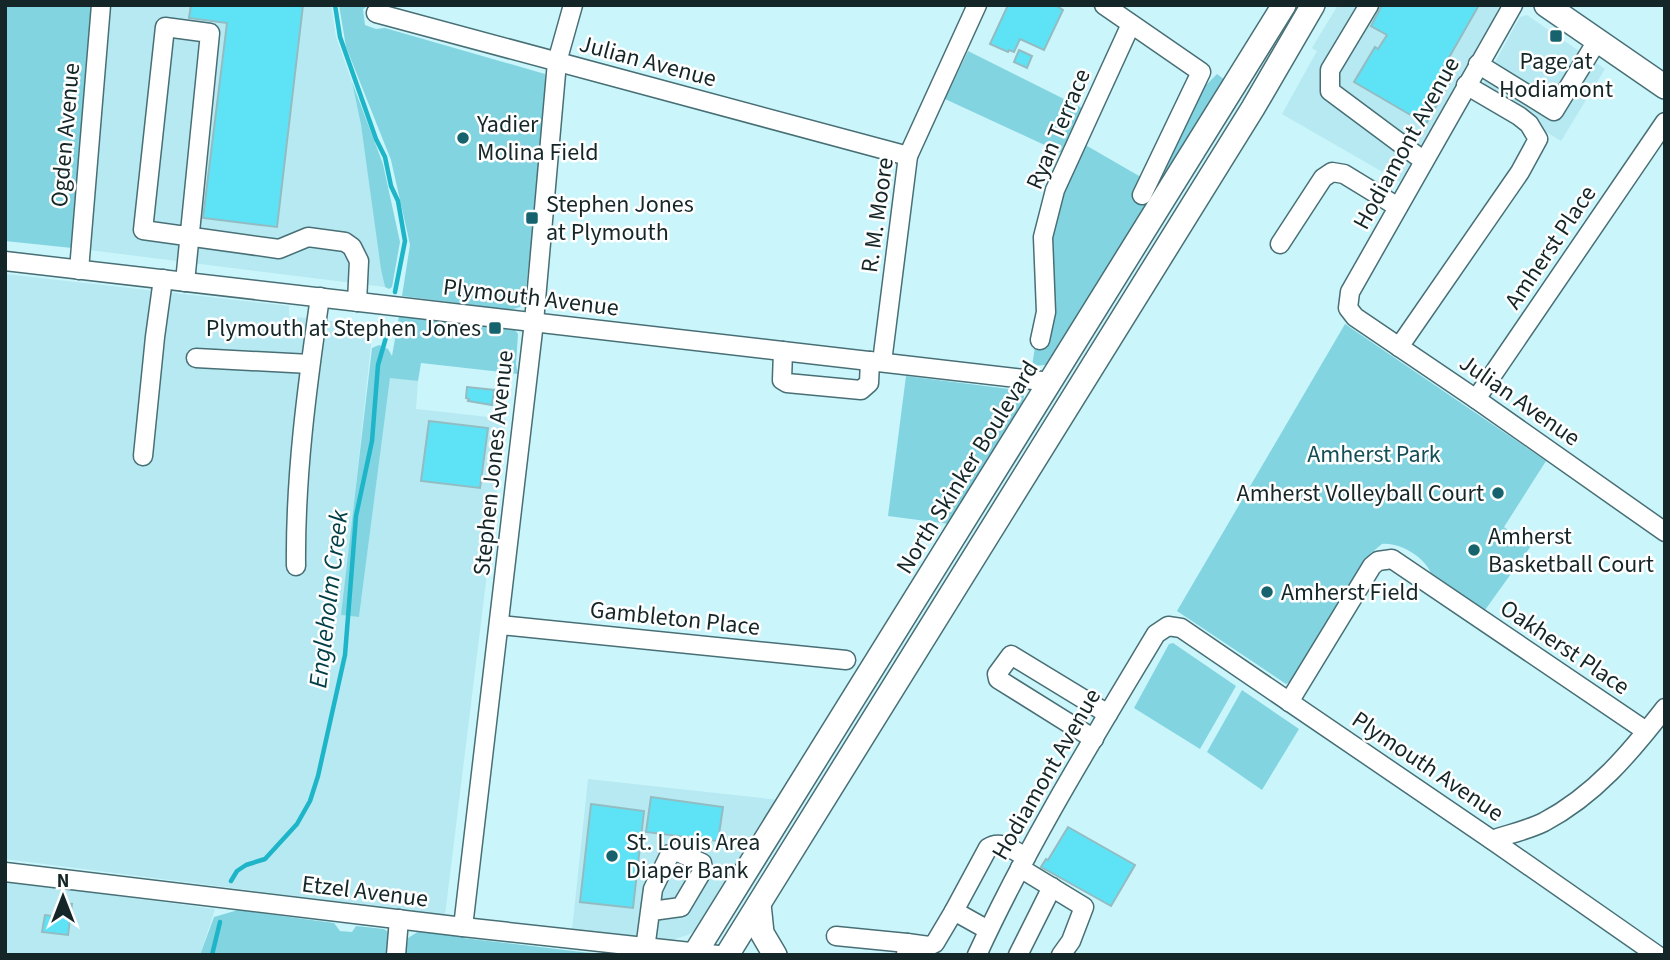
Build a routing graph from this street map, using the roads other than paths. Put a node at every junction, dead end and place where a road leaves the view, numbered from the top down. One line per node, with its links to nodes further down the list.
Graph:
1 (102, 5): 25 (street, Ogden Avenue)
2 (573, 5): 13 (street, Stephen Jones Avenue)
3 (977, 5): 18 (street, R. M. Moore)
4 (1104, 5): 11 (street)
5 (1284, 5): 38 (main road, North Skinker Boulevard)
6 (1313, 5): 55 (main road)
7 (1369, 5): 19 (street)
8 (1513, 5): 14 (street, Hodiamont Avenue)
9 (1546, 5): 12 (main road)
10 (376, 13): 13 (street, Julian Avenue)
11 (1130, 24): 20 (street); 32 (street, Ryan Terrace)
12 (1597, 41): 14 (street); 16 (main road)
13 (558, 62): 18 (street, Julian Avenue); 31 (street, Stephen Jones Avenue)
14 (1478, 64): 15 (street, Hodiamont Avenue)
15 (1466, 85): 19 (street, Hodiamont Avenue); 33 (street)
16 (1665, 87)
17 (1665, 122): 39 (street, Amherst Place)
18 (908, 156): 36 (street, R. M. Moore)
19 (1424, 161): 21 (street, Hodiamont Avenue)
20 (1142, 195)
21 (1398, 207): 23 (street); 30 (street, Hodiamont Avenue)
22 (189, 236): 22 (street); 27 (street); 29 (street)
23 (1280, 244)
24 (5, 261): 25 (street, Plymouth Avenue)
25 (79, 270): 26 (street, Plymouth Avenue)
26 (163, 279): 27 (street, Plymouth Avenue); 40 (street)
27 (186, 282): 28 (street, Plymouth Avenue)
28 (320, 298): 29 (street, Plymouth Avenue); 37 (street)
29 (357, 302): 31 (street, Plymouth Avenue)
30 (1348, 308): 33 (street, Julian Avenue)
31 (534, 322): 34 (street, Plymouth Avenue); 43 (street, Stephen Jones Avenue)
32 (1040, 340)
33 (1399, 346): 39 (street, Julian Avenue)
34 (783, 351): 36 (street, Plymouth Avenue); 36 (street, R. M. Moore)
35 (196, 358): 37 (street)
36 (876, 361): 38 (street, Plymouth Avenue)
37 (310, 364): 42 (street)
38 (1051, 382): 65 (main road, North Skinker Boulevard)
39 (1476, 398): 41 (street, Julian Avenue)
40 (143, 456)
41 (1665, 532)
42 (296, 566)
43 (500, 625): 45 (street, Gambleton Place); 59 (street, Stephen Jones Avenue)
44 (1168, 625): 46 (street, Plymouth Avenue); 48 (street, Hodiamont Avenue)
45 (846, 660)
46 (1289, 702): 49 (street, Oakherst Place); 51 (street, Plymouth Avenue)
47 (1665, 708): 49 (street)
48 (1108, 714): 50 (street, Hodiamont Avenue); 50 (street)
49 (1646, 732): 51 (street)
50 (1094, 738): 52 (street, Hodiamont Avenue)
51 (1492, 840): 72 (street, Plymouth Avenue)
52 (1023, 863): 54 (street); 57 (street); 60 (street, Hodiamont Avenue)
53 (5, 872): 58 (street, Etzel Avenue)
54 (1052, 887): 70 (street); 71 (street)
55 (759, 904): 68 (main road); 69 (main road)
56 (652, 911): 62 (street)
57 (954, 911): 60 (street); 63 (street)
58 (399, 919): 59 (street, Etzel Avenue); 66 (street)
59 (463, 928): 62 (street, Etzel Avenue)
60 (988, 930): 64 (street, Hodiamont Avenue)
61 (836, 936): 63 (street)
62 (645, 949): 65 (street, Etzel Avenue)
63 (907, 949)
64 (983, 953)
65 (694, 954): 67 (street, Etzel Avenue)
66 (396, 955)
67 (718, 955)
68 (727, 955)
69 (775, 955)
70 (1018, 955)
71 (1061, 955)
72 (1657, 955)

